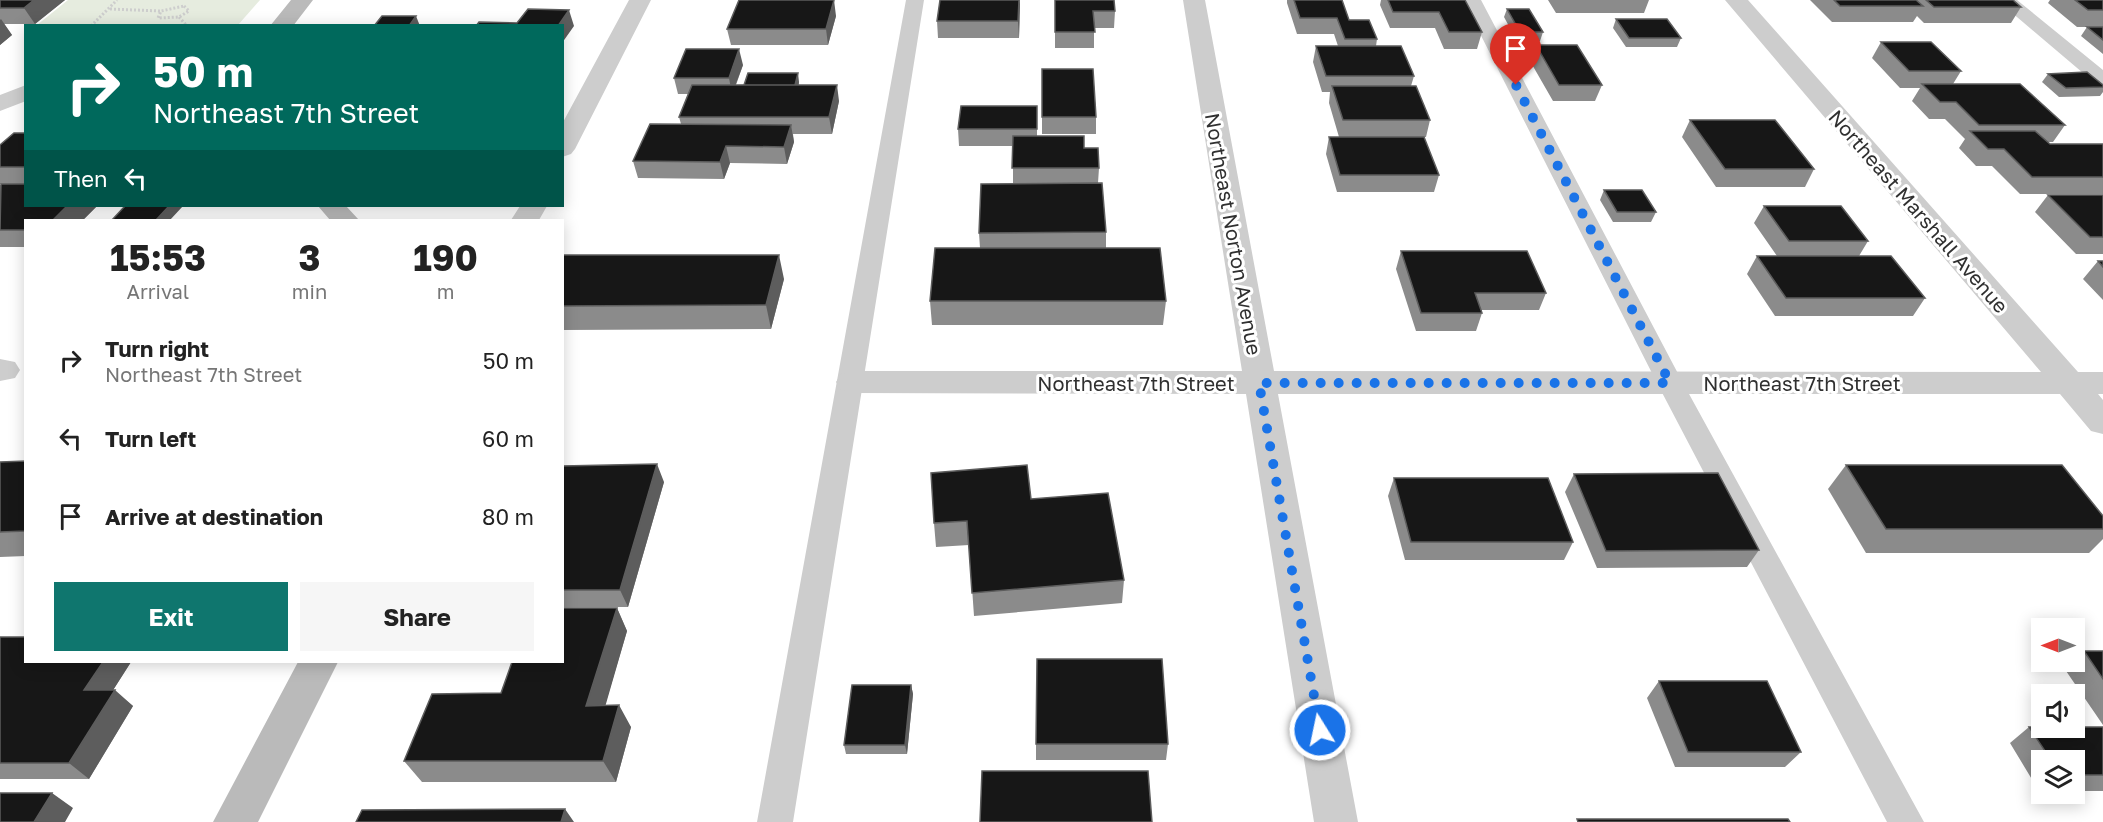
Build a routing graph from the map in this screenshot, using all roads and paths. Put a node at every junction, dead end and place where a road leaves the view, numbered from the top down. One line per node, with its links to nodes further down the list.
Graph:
1 (117, 0): 9 (path)
2 (302, 0): 14 (main road)
3 (640, 0): 18 (street)
4 (915, 0): 21 (lane)
5 (1194, 0): 22 (street, Northeast Norton Avenue)
6 (1472, 0): 23 (lane)
7 (1736, 0): 24 (street, Northeast Marshall Avenue)
8 (2006, 0): 15 (lane)
9 (110, 9): 10 (path); 12 (path)
10 (161, 11): 11 (path); 11 (path)
11 (179, 17): 13 (path)
12 (93, 24)
13 (185, 24)
14 (283, 24)
15 (2103, 80)
16 (24, 93): 17 (street)
17 (0, 104)
18 (564, 145)
19 (332, 207): 20 (main road)
20 (344, 219)
21 (852, 382): 22 (street, Northeast 7th Street); 29 (lane)
22 (1259, 383): 23 (street, Northeast 7th Street); 30 (street, Northeast Norton Avenue)
23 (1670, 383): 24 (street, Northeast 7th Street); 31 (lane)
24 (2068, 383): 25 (street, Northeast 7th Street); 26 (street, Northeast Marshall Avenue)
25 (2103, 383)
26 (2103, 422)
27 (317, 663): 28 (main road)
28 (236, 822)
29 (775, 822)
30 (1336, 822)
31 (1906, 822)

